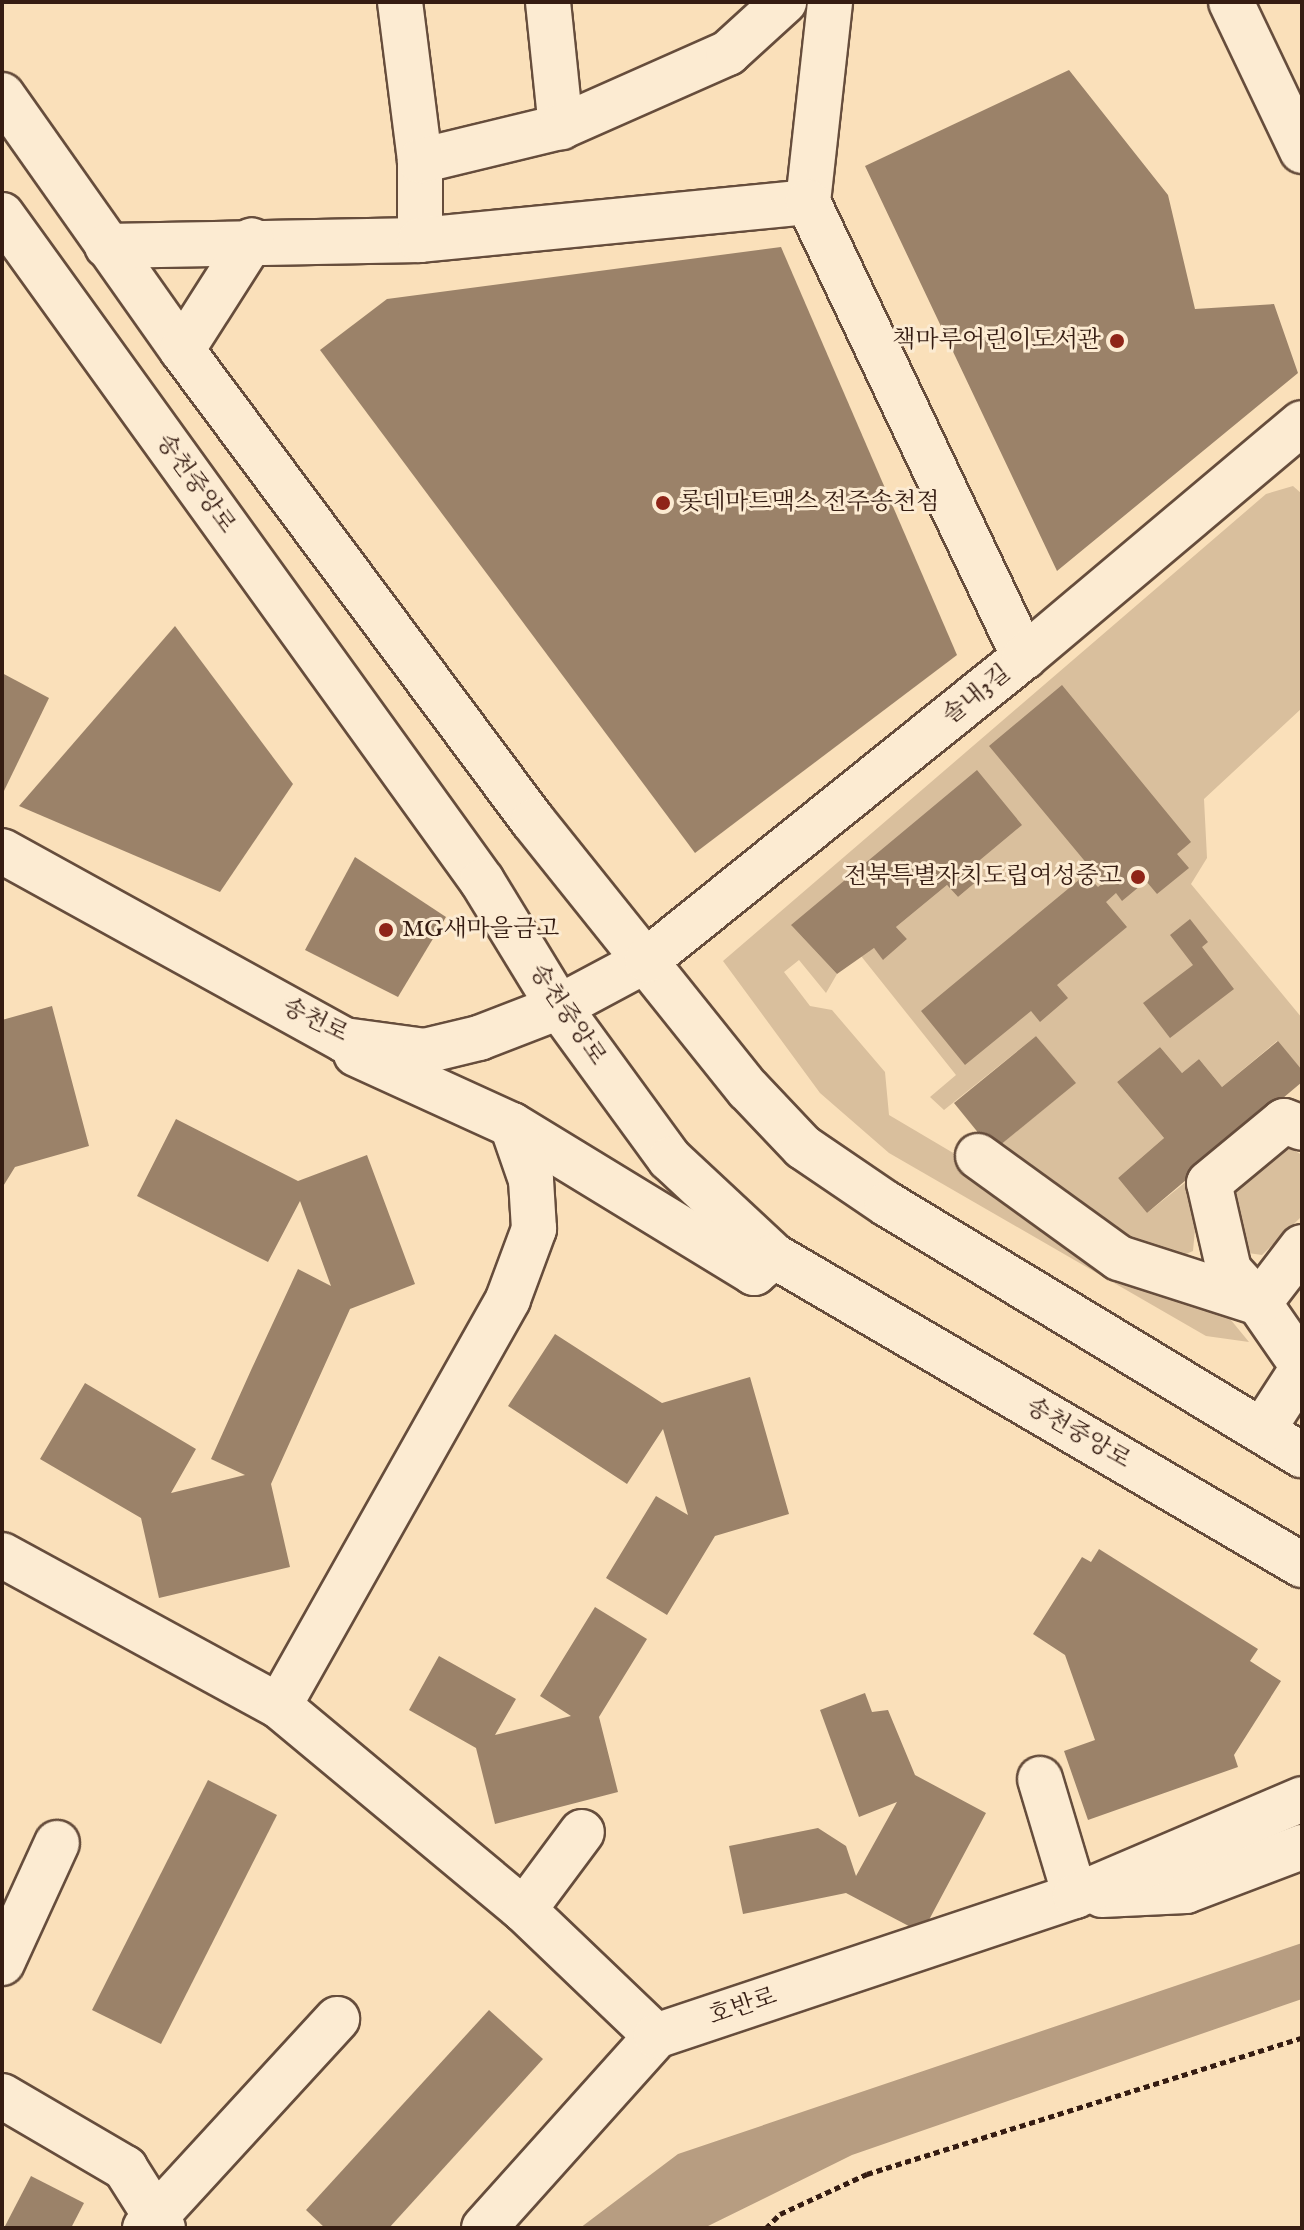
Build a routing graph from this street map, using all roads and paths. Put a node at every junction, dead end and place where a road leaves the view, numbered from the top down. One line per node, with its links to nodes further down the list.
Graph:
1 (400, 2): 9 (street)
2 (548, 2): 7 (street)
3 (784, 2): 7 (street)
4 (830, 2): 10 (street)
5 (1231, 2): 8 (street)
6 (2, 95): 14 (street)
7 (561, 127): 9 (street)
8 (1302, 151)
9 (420, 161): 13 (street)
10 (808, 202): 13 (street); 17 (street)
11 (2, 215): 20 (street, 송천중앙로)
12 (252, 240): 13 (street); 14 (street); 15 (street)
13 (420, 240)
14 (107, 246): 15 (street)
15 (182, 350): 19 (street)
16 (1302, 423): 17 (street, 솔내3길)
17 (1024, 657): 19 (street, 솔내3길)
18 (2, 851): 21 (street, 송천로)
19 (647, 960): 20 (street, 송천로); 29 (street)
20 (559, 1007): 21 (street, 송천로); 26 (street, 송천중앙로)
21 (344, 1040): 22 (street)
22 (512, 1125): 26 (street); 33 (street)
23 (1302, 1128): 27 (street)
24 (978, 1156): 27 (street)
25 (1302, 1247): 27 (street)
26 (774, 1256): 32 (street, 송천중앙로)
27 (1259, 1303): 28 (street)
28 (1302, 1367): 29 (street)
29 (1262, 1431): 30 (street)
30 (1302, 1455)
31 (2, 1555): 33 (street)
32 (1302, 1565)
33 (279, 1706): 40 (street)
34 (1040, 1779): 39 (street)
35 (1302, 1799): 39 (street, 호반로)
36 (582, 1832): 40 (street)
37 (57, 1843): 41 (street)
38 (1302, 1847): 39 (street, 호반로)
39 (1075, 1896): 43 (street, 호반로)
40 (524, 1910): 43 (street)
41 (2, 1963)
42 (337, 2019): 46 (street)
43 (656, 2036): 47 (street, 호반로)
44 (1302, 2038): 48 (path)
45 (2, 2096): 46 (street)
46 (154, 2225)
47 (484, 2228)
48 (766, 2228)

